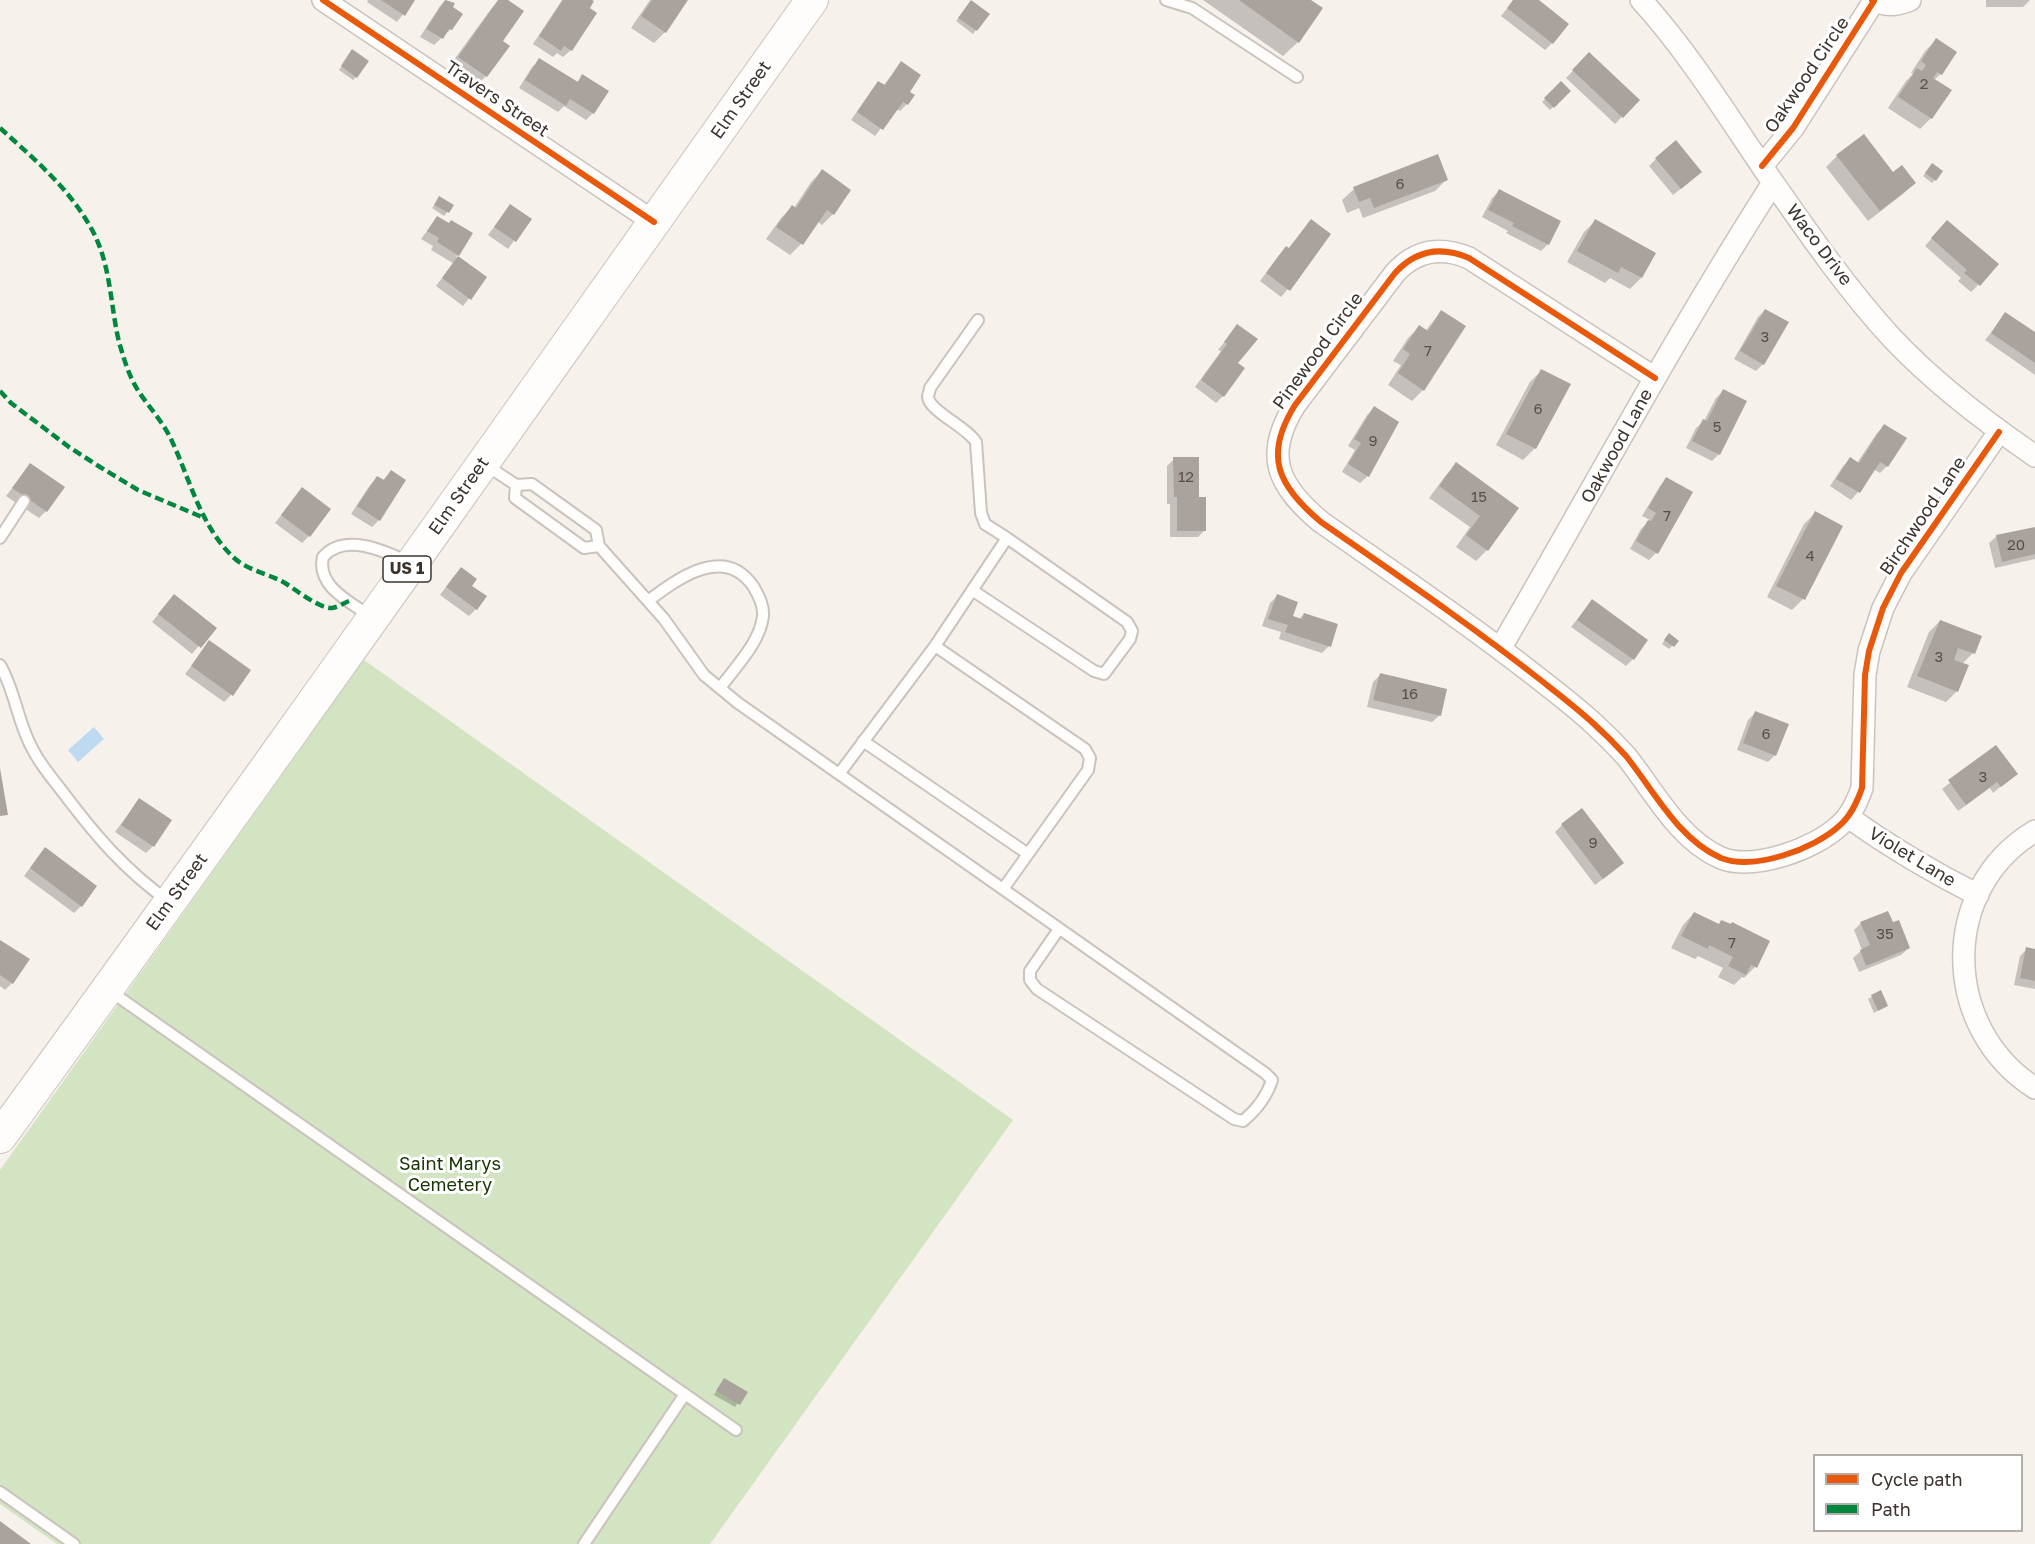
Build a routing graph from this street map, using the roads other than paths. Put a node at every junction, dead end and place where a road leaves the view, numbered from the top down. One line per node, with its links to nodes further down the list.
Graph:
1 (323, 0): 9 (street, Travers Street)
2 (812, 0): 9 (main road, Elm Street / US 1)
3 (1166, 0): 7 (lane)
4 (1641, 0): 8 (street, Waco Drive)
5 (1910, 0): 6 (street, Oakwood Circle)
6 (1873, 1): 8 (street, Oakwood Circle)
7 (1297, 77)
8 (1768, 174): 11 (street, Oakwood Lane); 12 (street, Waco Drive)
9 (654, 222): 14 (main road, Elm Street / US 1)
10 (978, 320): 18 (lane)
11 (1655, 378): 25 (street, Oakwood Lane); 25 (street, Pinewood Circle)
12 (1999, 432): 13 (street, Waco Drive); 30 (street, Birchwood Lane)
13 (2035, 456)
14 (483, 463): 15 (lane); 20 (main road, Elm Street / US 1)
15 (516, 485): 19 (lane); 19 (lane)
16 (24, 501): 17 (lane)
17 (0, 538)
18 (1008, 538): 21 (lane); 21 (lane)
19 (599, 546): 22 (lane)
20 (411, 564): 23 (main road, Elm Street / US 1); 23 (lane)
21 (972, 590): 24 (lane)
22 (648, 601): 27 (lane); 27 (lane)
23 (372, 617): 35 (main road, Elm Street / US 1)
24 (934, 646): 28 (lane); 32 (lane)
25 (1500, 649): 30 (street, Birchwood Lane)
26 (0, 665): 35 (lane)
27 (720, 687): 29 (lane)
28 (863, 741): 29 (lane); 32 (lane)
29 (839, 774): 33 (lane)
30 (1848, 817): 34 (street, Violet Lane)
31 (2035, 831): 34 (street)
32 (1028, 854): 33 (lane)
33 (1003, 889): 36 (lane)
34 (1978, 895): 38 (street)
35 (170, 902): 37 (main road, Elm Street / US 1)
36 (1059, 928): 36 (lane)
37 (107, 989): 39 (main road, Elm Street / US 1); 40 (lane)
38 (2035, 1088)
39 (0, 1137)
40 (685, 1394): 41 (lane); 44 (lane)
41 (736, 1430)
42 (0, 1492): 43 (lane)
43 (74, 1544)
44 (584, 1544)

